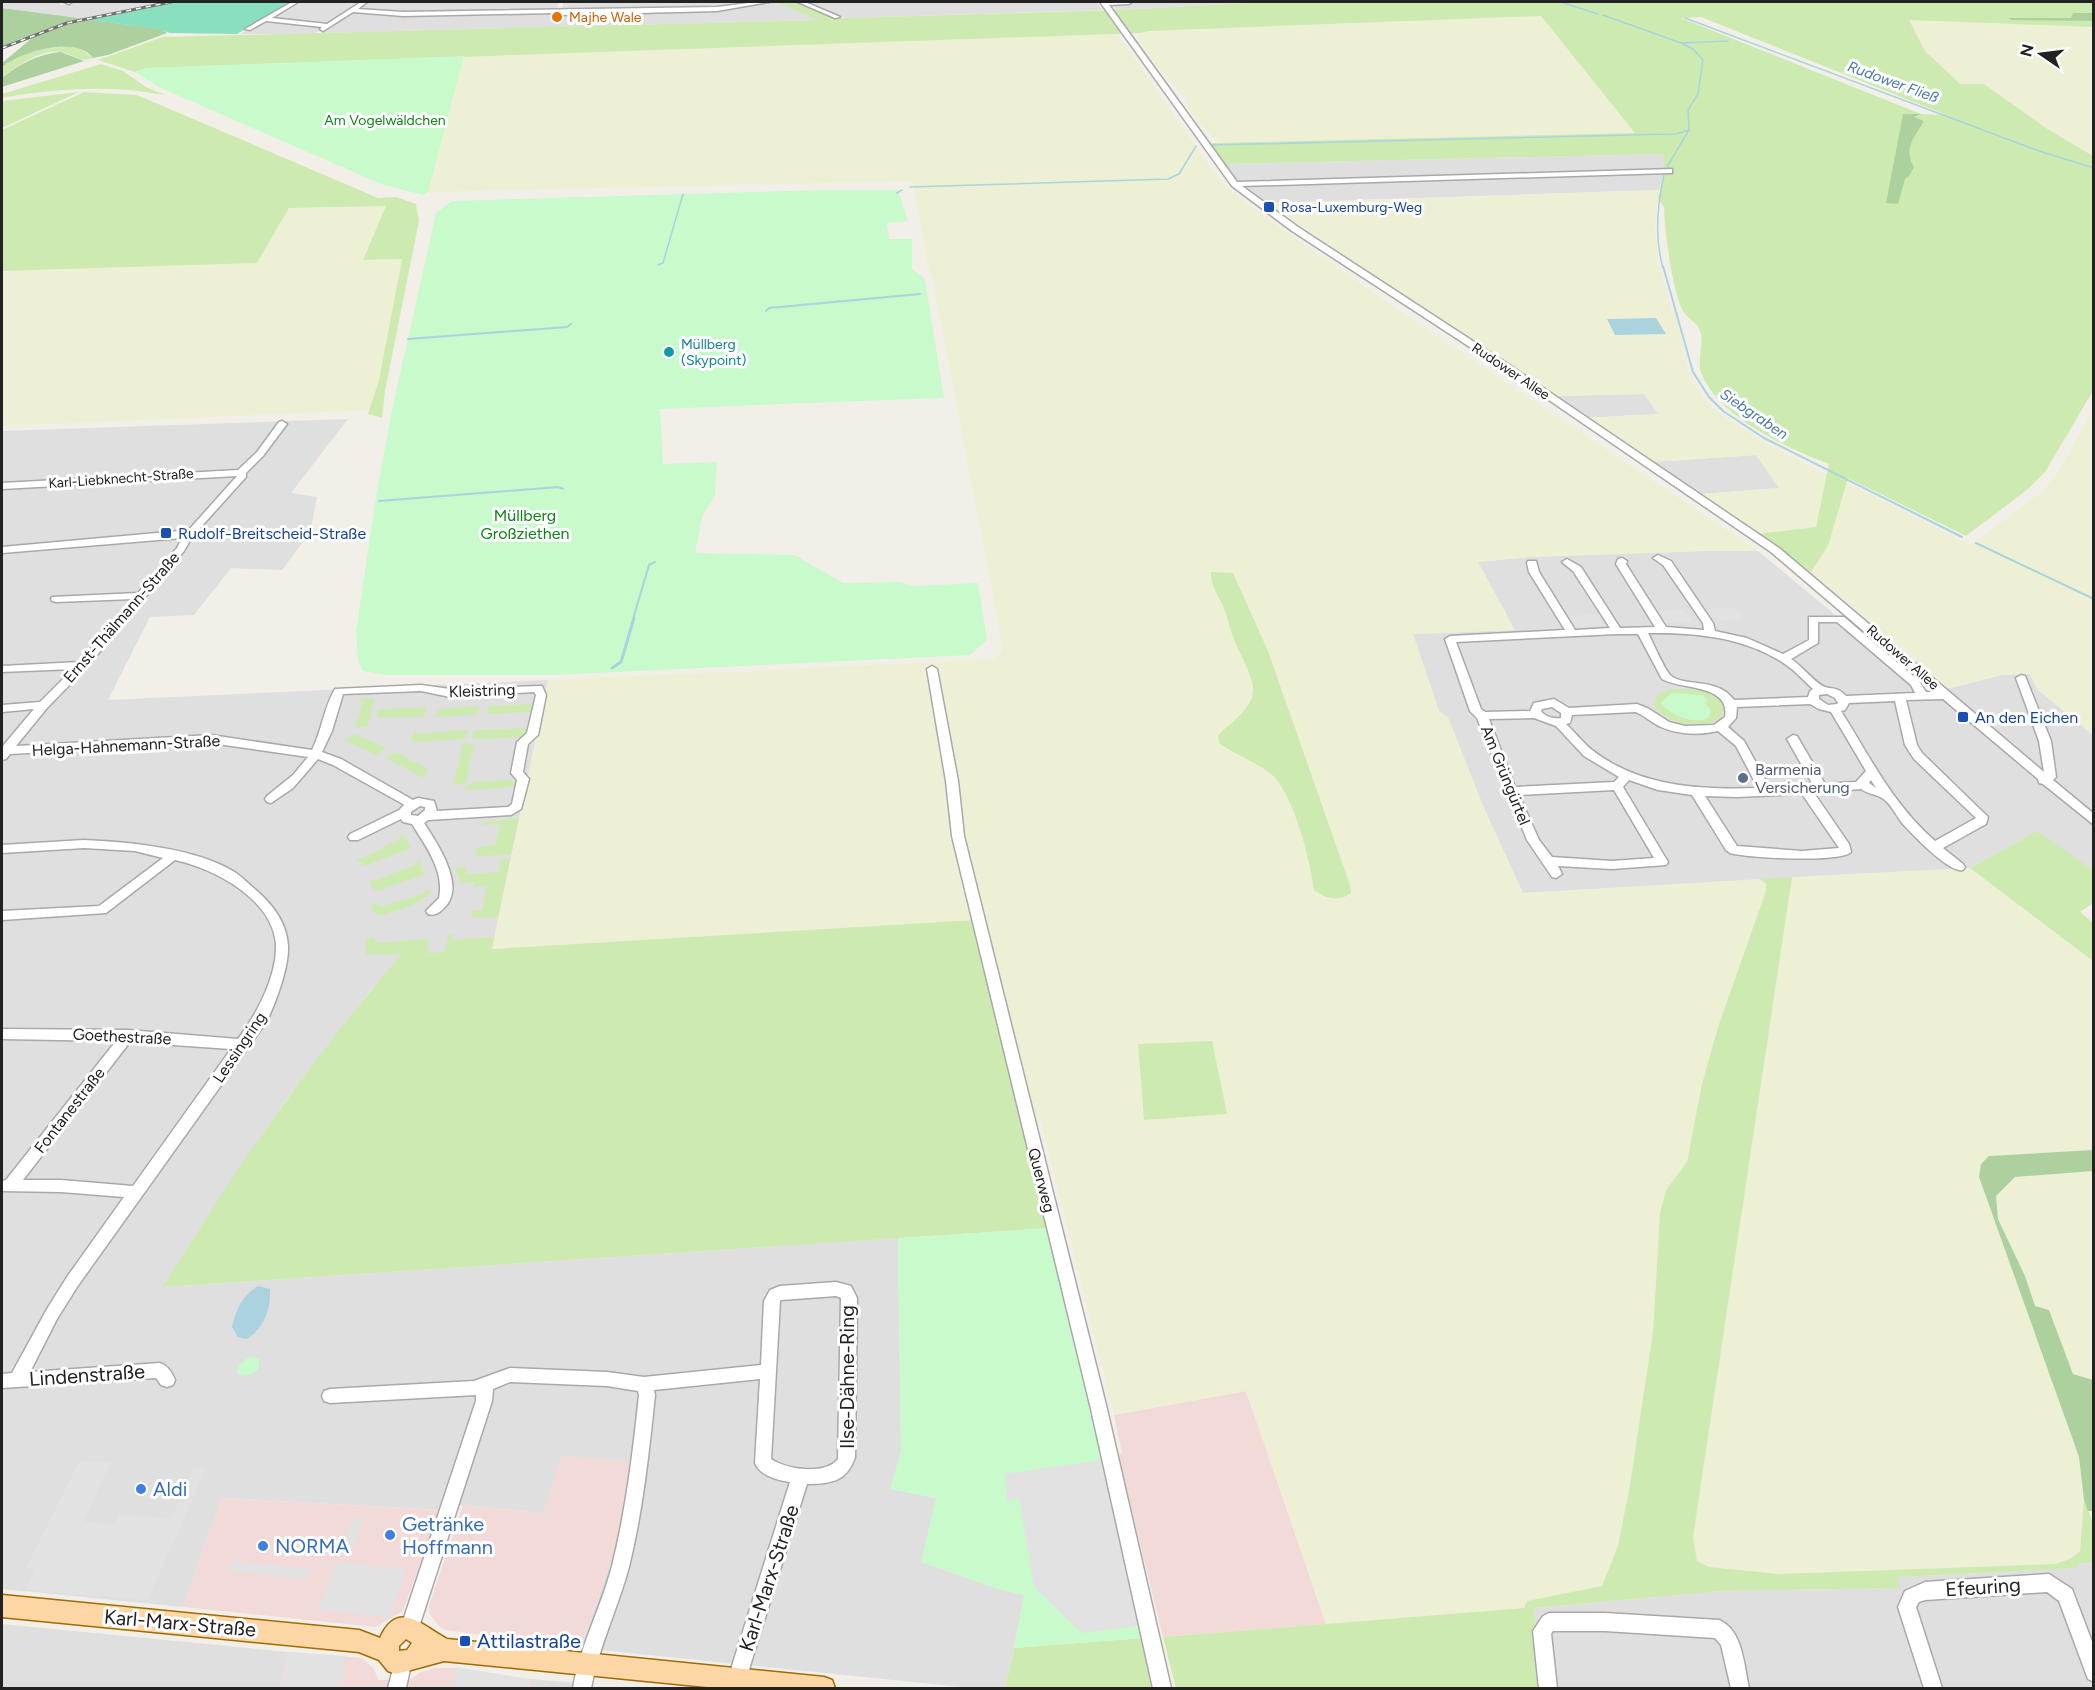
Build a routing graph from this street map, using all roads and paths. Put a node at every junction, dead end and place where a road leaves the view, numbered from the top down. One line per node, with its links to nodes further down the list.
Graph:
1 (295, 2): 11 (street)
2 (364, 2): 8 (street)
3 (561, 2): 9 (street)
4 (766, 2): 9 (street)
5 (801, 2): 10 (street)
6 (1129, 2): 7 (street)
7 (1103, 3): 16 (street, Rudower Allee)
8 (352, 10): 9 (street); 12 (street)
9 (555, 11)
10 (837, 16)
11 (265, 19): 12 (street); 13 (street)
12 (329, 26): 14 (street)
13 (248, 29)
14 (319, 33)
15 (1669, 171): 16 (street)
16 (1235, 184): 39 (street, Rudower Allee)
17 (282, 424): 18 (street, Ernst-Thälmann-Straße)
18 (241, 473): 19 (street, Karl-Liebknecht-Straße); 20 (street, Ernst-Thälmann-Straße)
19 (2, 486)
20 (188, 536): 21 (street); 26 (street, Ernst-Thälmann-Straße)
21 (2, 550)
22 (1658, 558): 31 (street)
23 (1622, 561): 28 (street)
24 (1567, 562): 30 (street)
25 (1532, 563): 32 (street)
26 (141, 596): 27 (street); 34 (street, Ernst-Thälmann-Straße)
27 (56, 599)
28 (1662, 629): 29 (street); 31 (street)
29 (1641, 630): 30 (street); 43 (street)
30 (1617, 631): 32 (street)
31 (1710, 632): 33 (street)
32 (1572, 633): 49 (street, Am Grüngürtel)
33 (1783, 659): 38 (street); 40 (street)
34 (83, 665): 35 (street); 44 (street, Ernst-Thälmann-Straße)
35 (2, 669)
36 (932, 669): 99 (street, Querweg)
37 (2020, 678): 57 (street)
38 (1817, 695): 42 (street); 43 (street); 46 (street)
39 (1946, 695): 40 (street); 57 (street, Rudower Allee)
40 (1923, 697): 41 (street)
41 (1900, 698): 42 (street); 71 (street)
42 (1844, 700): 46 (street)
43 (1731, 704): 51 (street)
44 (43, 705): 45 (street); 53 (street, Ernst-Thälmann-Straße)
45 (2, 708)
46 (1834, 709): 55 (street)
47 (1567, 712): 48 (street); 50 (street); 51 (street)
48 (1536, 714): 49 (street); 50 (street)
49 (1482, 716): 63 (street, Am Grüngürtel)
50 (1559, 723): 56 (street)
51 (1720, 727): 62 (street)
52 (1793, 739): 60 (street)
53 (4, 753): 54 (street, Helga-Hahnemann-Straße)
54 (315, 754): 66 (street, Kleistring); 67 (street, Helga-Hahnemann-Straße); 68 (street, Kleistring)
55 (1873, 773): 58 (street); 65 (street)
56 (1626, 776): 59 (street); 64 (street)
57 (2043, 780): 69 (street, Rudower Allee)
58 (1863, 784): 60 (street); 65 (street)
59 (1617, 786): 63 (street); 74 (street)
60 (1821, 788): 61 (street)
61 (1805, 789): 62 (street); 64 (street)
62 (1765, 790): 64 (street)
63 (1512, 791): 74 (street, Am Grüngürtel)
64 (1697, 793)
65 (1887, 795): 71 (street)
66 (271, 799)
67 (407, 809): 68 (street, Helga-Hahnemann-Straße); 68 (street, Helga-Hahnemann-Straße); 70 (street)
68 (422, 818): 77 (street, Helga-Hahnemann-Straße)
69 (2094, 821)
70 (354, 837)
71 (1934, 847): 75 (street)
72 (2, 849): 73 (street, Lessingring)
73 (173, 856): 78 (street); 81 (street, Lessingring)
74 (1551, 861): 76 (street, Am Grüngürtel)
75 (1959, 867)
76 (1556, 874)
77 (432, 911)
78 (2, 916)
79 (2, 1034): 80 (street, Goethestraße)
80 (128, 1035): 81 (street, Goethestraße); 82 (street, Fontanestraße)
81 (242, 1045): 83 (street, Lessingring)
82 (6, 1186): 83 (street)
83 (135, 1192): 85 (street, Lessingring)
84 (769, 1371): 88 (street); 90 (street, Ilse-Dähne-Ring); 90 (street, Ilse-Dähne-Ring)
85 (9, 1380): 86 (street, Lindenstraße)
86 (167, 1380)
87 (485, 1384): 88 (street); 89 (street); 92 (street)
88 (644, 1384): 93 (street)
89 (330, 1396)
90 (799, 1476): 95 (street, Karl-Marx-Straße)
91 (2, 1606): 92 (main road, Karl-Marx-Straße)
92 (406, 1645): 93 (main road); 96 (street)
93 (587, 1664): 95 (main road); 97 (street)
94 (2094, 1673): 102 (street, Efeuring)
95 (738, 1684): 98 (main road)
96 (397, 1689)
97 (582, 1689)
98 (824, 1689)
99 (1162, 1689)
100 (1548, 1689): 101 (street)
101 (1740, 1689)
102 (1933, 1689)

